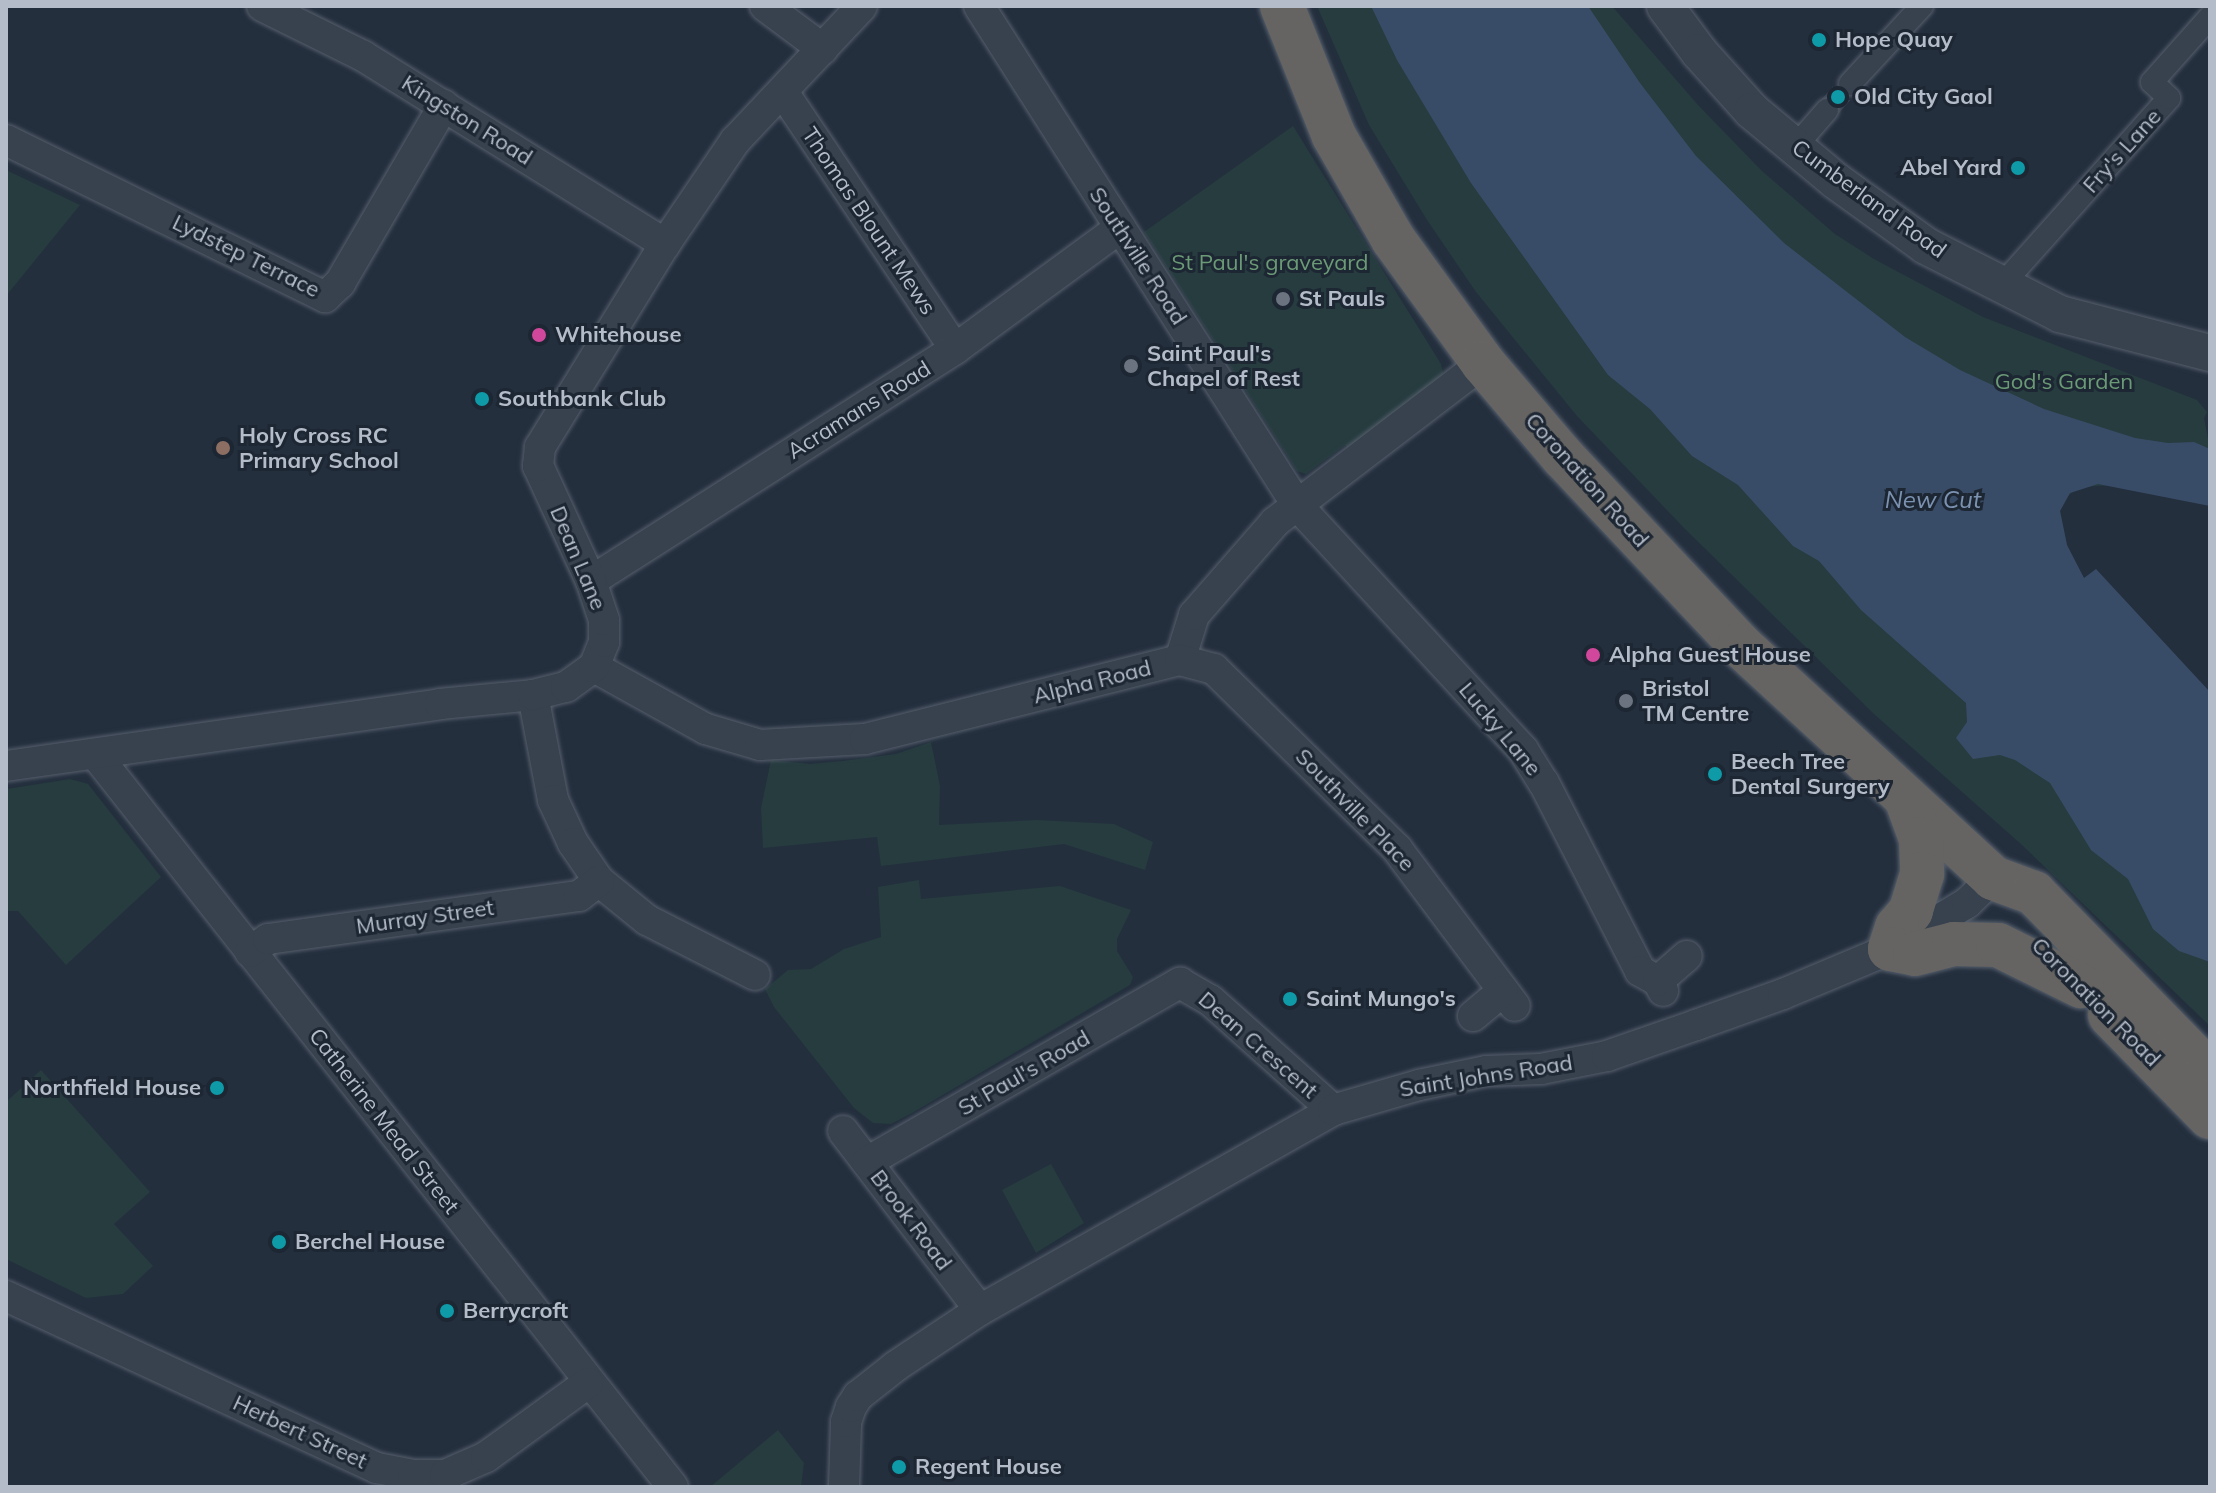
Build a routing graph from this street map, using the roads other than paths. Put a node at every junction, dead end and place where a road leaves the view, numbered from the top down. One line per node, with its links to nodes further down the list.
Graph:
1 (262, 6): 12 (street, Kingston Road)
2 (765, 6): 9 (street)
3 (862, 6): 9 (street, Dean Lane)
4 (979, 6): 16 (street, Southville Road)
5 (1282, 6): 21 (highway, Coronation Road)
6 (1665, 6): 15 (street, Cumberland Road)
7 (1922, 6): 10 (street)
8 (2210, 17): 18 (street, Fry's Lane)
9 (823, 49): 11 (street, Dean Lane)
10 (1850, 84)
11 (783, 92): 17 (street, Dean Lane); 19 (street, Thomas Blount Mews)
12 (444, 105): 14 (street, Lydstep Terrace); 17 (street, Kingston Road)
13 (1827, 110): 15 (street)
14 (6, 140)
15 (1795, 147): 18 (street, Cumberland Road)
16 (1120, 228): 19 (street, Acramans Road); 22 (street, Southville Road)
17 (665, 244): 23 (street, Dean Lane)
18 (2001, 286): 20 (street, Cumberland Road)
19 (955, 349): 23 (street, Acramans Road)
20 (2210, 353)
21 (1483, 363): 22 (street, Alpha Road); 29 (highway, Coronation Road)
22 (1297, 505): 24 (street, Alpha Road); 34 (street, Lucky Lane)
23 (591, 581): 25 (street, Dean Lane)
24 (1180, 660): 25 (street, Alpha Road); 38 (street, Southville Place)
25 (594, 667): 26 (street)
26 (533, 695): 27 (street); 31 (street)
27 (96, 755): 28 (street); 33 (street, Catherine Mead Street)
28 (6, 766)
29 (1906, 798): 30 (highway, Coronation Road); 32 (highway)
30 (1993, 878): 32 (street, Saint Johns Road); 37 (highway, Coronation Road); 39 (highway, Coronation Road)
31 (599, 881): 33 (street, Murray Street); 35 (street)
32 (1890, 949): 37 (highway); 40 (street, Saint Johns Road)
33 (250, 952): 46 (street, Catherine Mead Street)
34 (1687, 956)
35 (755, 975)
36 (1180, 983): 40 (street, Dean Crescent); 43 (street, St Paul's Road)
37 (2081, 986): 41 (highway, Coronation Road)
38 (1473, 1016)
39 (2210, 1073)
40 (1333, 1110): 45 (street, Saint Johns Road)
41 (2210, 1117)
42 (843, 1131): 43 (street, Brook Road)
43 (867, 1162): 45 (street, Brook Road)
44 (6, 1296): 47 (street, Herbert Street)
45 (980, 1310): 49 (street, Saint Johns Road)
46 (588, 1383): 47 (street, Herbert Street); 48 (street, Catherine Mead Street)
47 (444, 1481)
48 (673, 1487)
49 (844, 1487)

